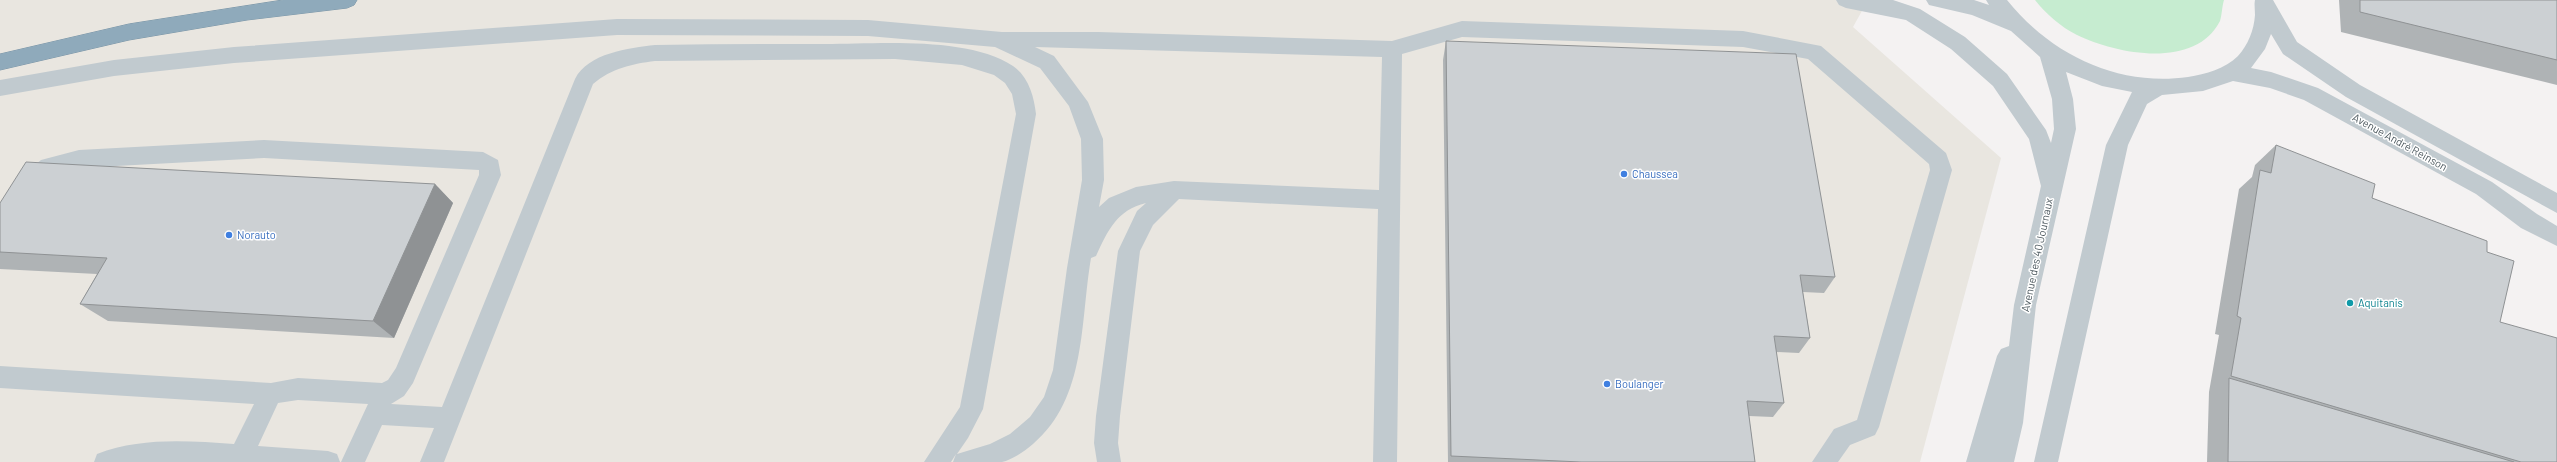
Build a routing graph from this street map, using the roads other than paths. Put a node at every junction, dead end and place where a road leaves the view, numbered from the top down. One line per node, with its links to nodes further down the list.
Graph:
1 (347, 0): 10 (highway)
2 (1846, 0): 14 (street)
3 (1936, 0): 6 (street)
4 (1996, 0): 6 (street)
5 (2264, 2): 11 (street); 17 (street, Avenue André Reinson)
6 (2016, 26): 9 (street)
7 (998, 39): 8 (street); 12 (street); 20 (street)
8 (1392, 49): 16 (street); 35 (street)
9 (2048, 51): 13 (street); 14 (street, Avenue des 40 Journaux)
10 (0, 62)
11 (2231, 72): 13 (street); 19 (street, Avenue André Reinson)
12 (0, 88)
13 (2158, 88): 38 (street)
14 (2052, 187): 21 (street, Avenue des 40 Journaux)
15 (1174, 190): 16 (street); 20 (street); 33 (street)
16 (1388, 200): 34 (street)
17 (2557, 204)
18 (0, 228): 24 (street)
19 (2557, 237)
20 (1078, 268): 32 (street)
21 (2025, 305): 36 (street); 37 (street, Avenue des 40 Journaux)
22 (0, 377): 23 (street)
23 (272, 394): 24 (street); 26 (street)
24 (379, 404): 25 (street); 29 (street)
25 (449, 418): 30 (street); 31 (street)
26 (240, 457): 27 (street); 28 (street)
27 (106, 462)
28 (328, 462)
29 (353, 462)
30 (432, 462)
31 (936, 462)
32 (965, 462)
33 (1109, 462)
34 (1385, 462)
35 (1824, 462)
36 (1978, 462)
37 (2002, 462)
38 (2046, 462)

